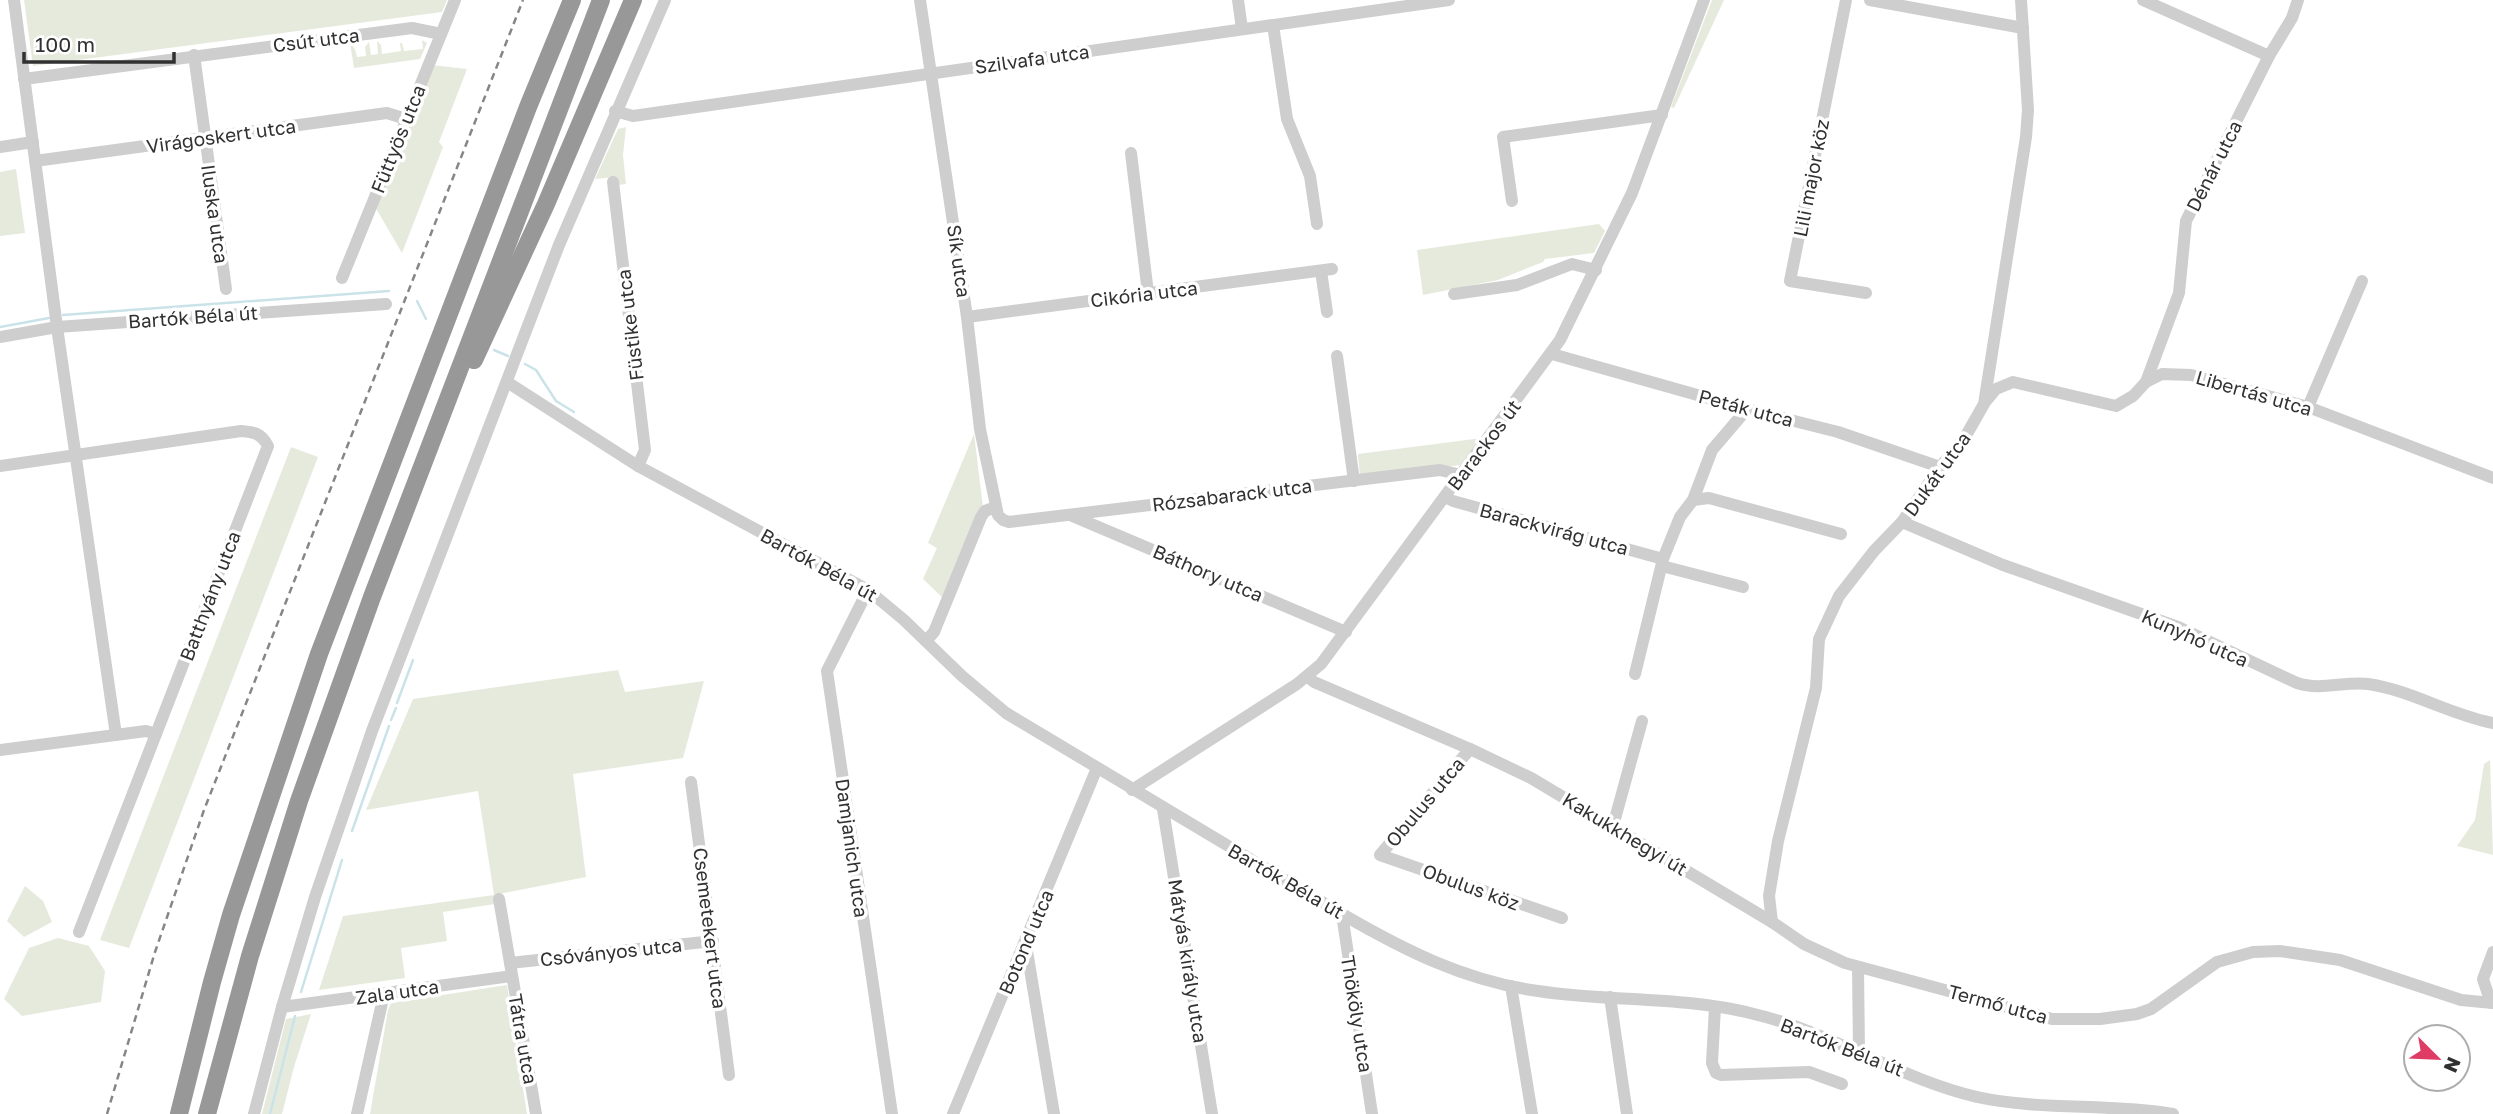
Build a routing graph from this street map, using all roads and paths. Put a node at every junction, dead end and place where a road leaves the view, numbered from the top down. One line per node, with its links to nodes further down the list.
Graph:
1 (14, 0): 23 (street)
2 (455, 0): 19 (street, Füttyös utca)
3 (572, 0): 107 (highway)
4 (601, 0): 54 (highway)
5 (634, 0): 54 (highway)
6 (665, 0): 24 (street)
7 (920, 0): 22 (street, Sík utca)
8 (1238, 0): 18 (street)
9 (1449, 0): 16 (street, Szilvafa utca)
10 (1704, 0): 25 (street, Barackos út)
11 (1846, 0): 40 (street, Lili major köz)
12 (1870, 0): 17 (street)
13 (2021, 0): 17 (street, Dukát utca)
14 (2143, 0): 21 (street)
15 (2298, 0): 21 (street, Dénár utca)
16 (1273, 25): 18 (street, Szilvafa utca); 34 (street)
17 (2023, 28): 51 (street, Dukát utca)
18 (1242, 29): 22 (street, Szilvafa utca)
19 (440, 34): 20 (street, Csút utca); 26 (street, Füttyös utca)
20 (194, 55): 23 (street, Csút utca); 27 (street, Iluska utca)
21 (2269, 55): 50 (street, Dénár utca)
22 (933, 74): 24 (street, Szilvafa utca); 44 (street, Sík utca)
23 (24, 79): 28 (street)
24 (615, 111): 49 (street)
25 (1662, 115): 33 (street); 35 (street, Barackos út)
26 (406, 118): 27 (street, Virágoskert utca); 36 (street, Füttyös utca)
27 (205, 138): 31 (street, Virágoskert utca); 38 (street, Iluska utca)
28 (33, 142): 29 (street); 31 (street)
29 (0, 147)
30 (1131, 153): 39 (street)
31 (35, 162): 45 (street)
32 (613, 182): 57 (street, Füstike utca)
33 (1512, 201)
34 (1317, 224)
35 (1596, 270): 41 (street); 47 (street, Barackos út)
36 (342, 278)
37 (2362, 281): 52 (street)
38 (226, 289)
39 (1149, 293): 43 (street, Cikória utca); 44 (street, Cikória utca)
40 (1866, 293)
41 (1454, 294)
42 (386, 304): 45 (street, Bartók Béla út)
43 (1327, 312)
44 (967, 317): 64 (street, Sík utca)
45 (57, 327): 46 (street, Bartók Béla út); 55 (street)
46 (0, 337)
47 (1552, 354): 53 (street, Peták utca); 59 (street, Barackos út)
48 (1337, 356): 61 (street)
49 (507, 382): 57 (street, Bartók Béla út); 102 (street)
50 (2146, 382): 51 (street, Libertás utca); 52 (street, Libertás utca)
51 (1984, 404): 58 (street, Dukát utca)
52 (2308, 407): 60 (street, Libertás utca)
53 (1747, 409): 58 (street, Peták utca); 63 (street)
54 (432, 440): 108 (highway)
55 (75, 455): 56 (street); 78 (street, Batthyány utca); 79 (street)
56 (0, 466)
57 (638, 466): 71 (street, Bartók Béla út)
58 (1940, 467): 67 (street, Dukát utca)
59 (1461, 475): 61 (street, Rózsabarack utca); 62 (street, Barackos út)
60 (2493, 478)
61 (1354, 481): 65 (street, Rózsabarack utca)
62 (1445, 497): 69 (street, Barackvirág utca); 72 (street, Barackos út)
63 (1693, 500): 68 (street); 69 (street)
64 (996, 507): 66 (street, Sík utca); 73 (street)
65 (1069, 515): 66 (street, Rózsabarack utca); 72 (street, Báthory utca)
66 (1003, 520)
67 (1902, 522): 77 (street, Kunyhó utca); 91 (street, Dukát utca)
68 (1841, 534)
69 (1663, 563): 70 (street, Barackvirág utca); 74 (street)
70 (1743, 587)
71 (868, 590): 73 (street, Bartók Béla út); 112 (street, Damjanich utca)
72 (1346, 632): 75 (street, Barackos út)
73 (926, 642): 82 (street, Bartók Béla út)
74 (1635, 674)
75 (1308, 677): 80 (street, Kakukkhegyi út); 84 (street, Barackos út)
76 (1642, 721): 86 (street)
77 (2493, 723)
78 (156, 734): 79 (street); 92 (street, Batthyány utca)
79 (116, 735): 81 (street)
80 (1470, 749): 86 (street, Kakukkhegyi út); 87 (street, Obulus utca)
81 (0, 750)
82 (1097, 768): 84 (street, Bartók Béla út); 94 (street, Botond utca)
83 (691, 782): 93 (street, Csemetekert utca)
84 (1132, 790): 85 (street, Bartók Béla út)
85 (1163, 809): 89 (street, Bartók Béla út); 115 (street, Mátyás király utca)
86 (1613, 826): 91 (street, Kakukkhegyi út)
87 (1380, 855): 90 (street, Obulus köz)
88 (499, 899): 97 (street)
89 (1342, 914): 98 (street, Bartók Béla út); 116 (street, Thököly utca)
90 (1562, 918)
91 (1772, 922): 96 (street, Kakukkhegyi út)
92 (79, 932)
93 (713, 942): 97 (street, Csóványos utca); 105 (street, Csemetekert utca)
94 (1026, 944): 113 (street, Botond utca); 114 (street)
95 (2493, 952): 101 (street)
96 (1858, 967): 101 (street, Termő utca); 104 (street)
97 (511, 970): 99 (street, Zala utca); 111 (street, Tátra utca)
98 (1511, 986): 100 (street, Bartók Béla út); 117 (street)
99 (384, 994): 102 (street, Zala utca); 110 (street)
100 (1609, 998): 103 (street, Bartók Béla út); 118 (street)
101 (2492, 1003)
102 (282, 1007): 109 (street)
103 (1715, 1007): 104 (street, Bartók Béla út); 106 (street)
104 (1859, 1052): 119 (street, Bartók Béla út)
105 (729, 1075)
106 (1842, 1084)
107 (178, 1114)
108 (207, 1114)
109 (254, 1114)
110 (357, 1114)
111 (536, 1114)
112 (892, 1114)
113 (953, 1114)
114 (1054, 1114)
115 (1212, 1114)
116 (1372, 1114)
117 (1532, 1114)
118 (1627, 1114)
119 (2173, 1114)

